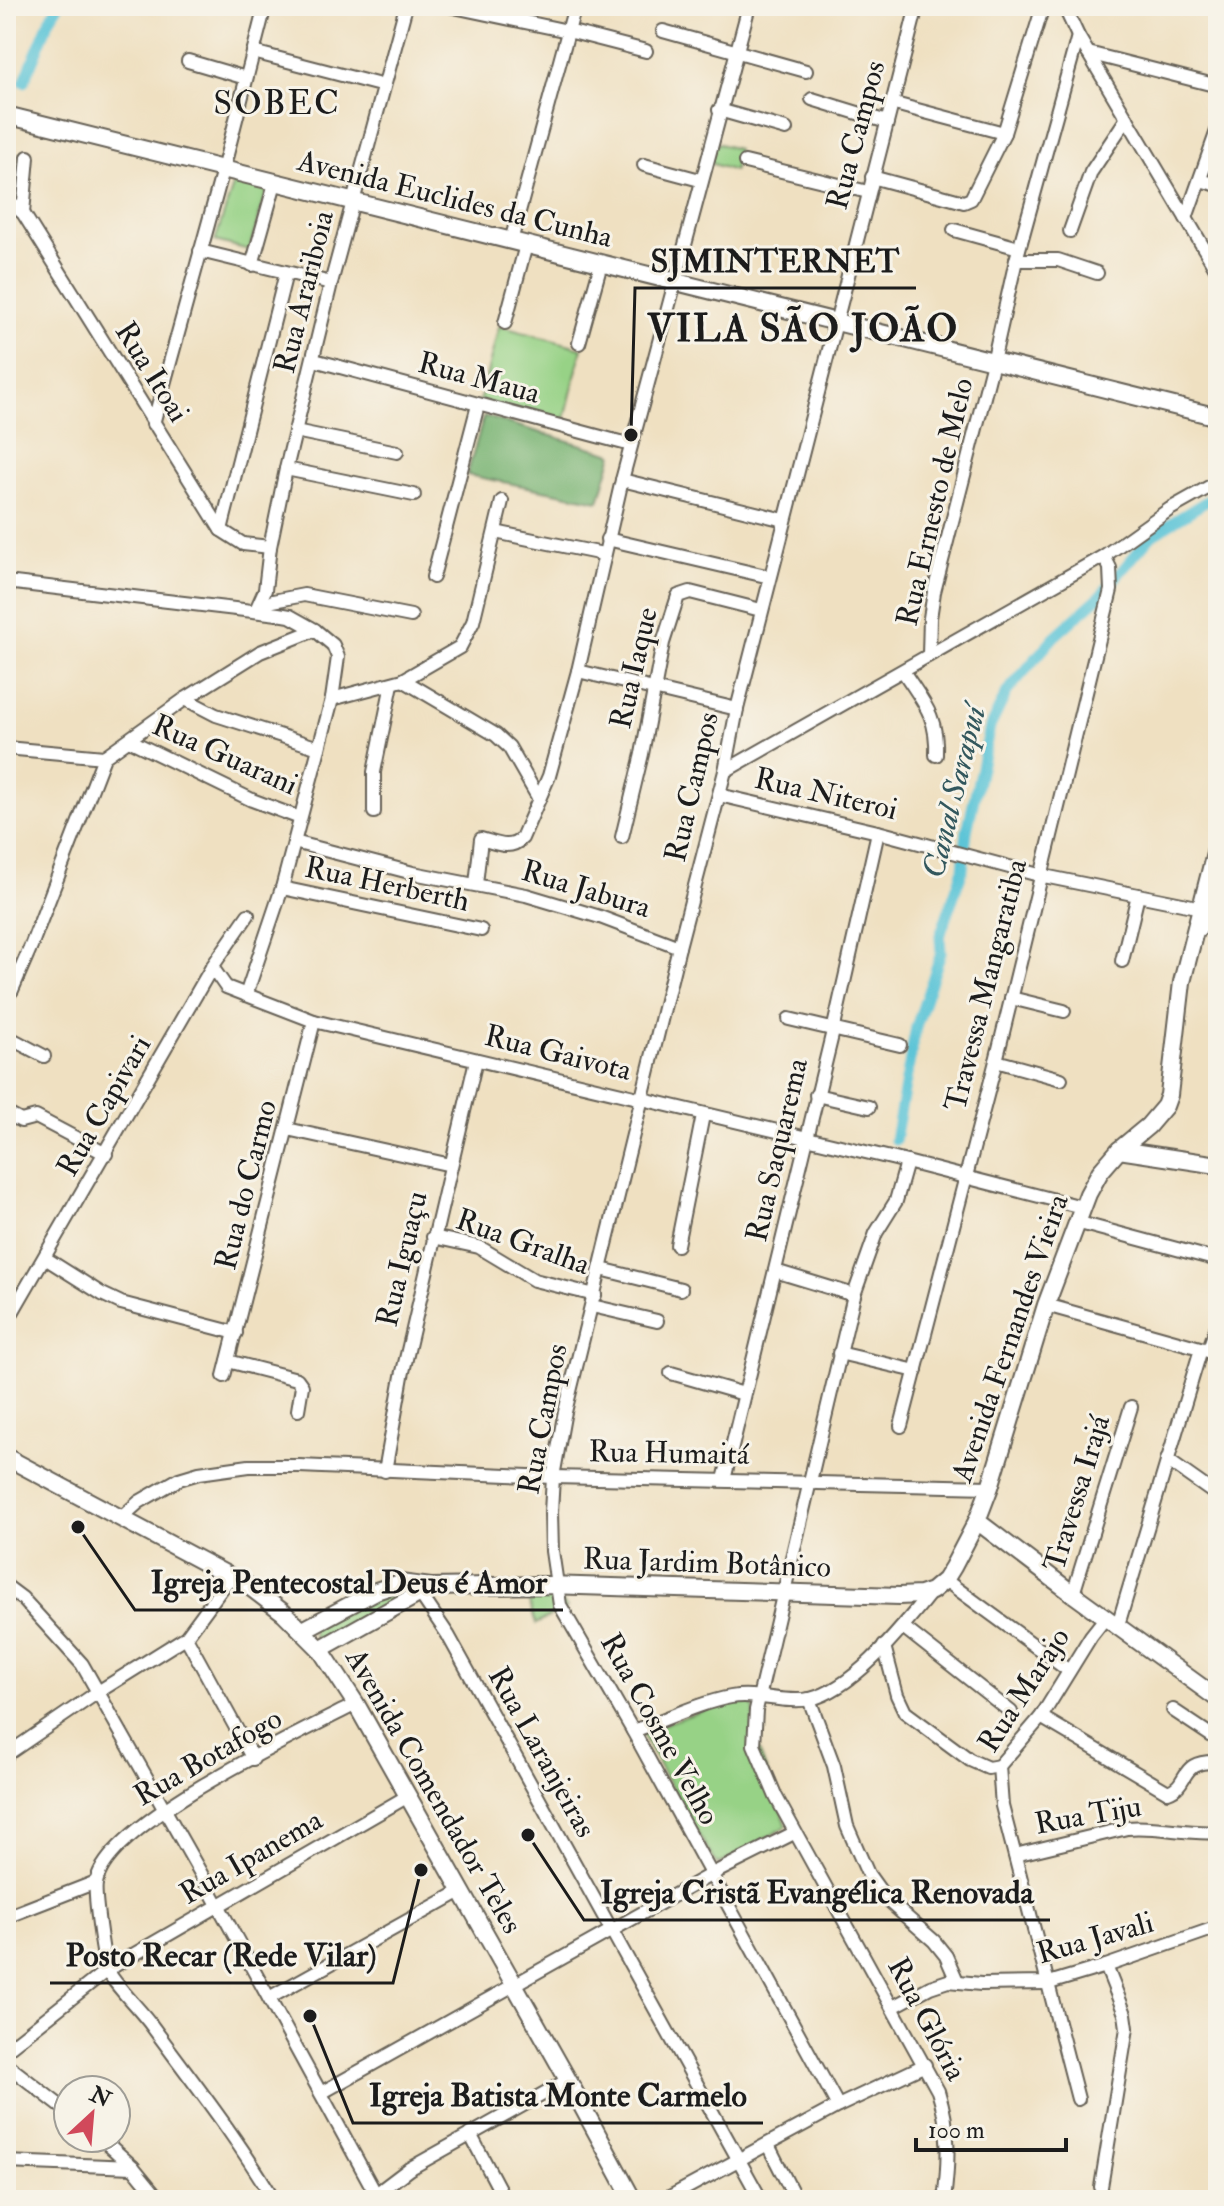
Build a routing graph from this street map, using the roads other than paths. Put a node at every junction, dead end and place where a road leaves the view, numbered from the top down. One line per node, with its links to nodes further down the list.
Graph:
1 (265, 6): 14 (street)
2 (406, 6): 19 (street, Rua Arariboia)
3 (449, 6): 9 (street)
4 (575, 6): 9 (street)
5 (749, 6): 13 (street)
6 (917, 6): 22 (street, Rua Campos)
7 (1043, 6): 29 (street)
8 (1064, 6): 11 (street)
9 (568, 31): 12 (street); 46 (street)
10 (663, 31): 13 (street)
11 (1078, 36): 15 (street); 48 (street, Rua Ernesto de Melo)
12 (646, 51)
13 (736, 51): 17 (street); 23 (street)
14 (253, 52): 18 (street); 19 (street)
15 (1088, 53): 20 (street); 25 (street)
16 (188, 61): 18 (street)
17 (806, 71)
18 (246, 78): 33 (street)
19 (384, 86): 41 (street, Rua Arariboia)
20 (1218, 86)
21 (812, 99): 26 (street)
22 (891, 103): 26 (street, Rua Campos); 29 (street)
23 (719, 110): 28 (street); 35 (street)
24 (8, 115): 33 (main road, Avenida Euclides da Cunha)
25 (1127, 118): 43 (street); 45 (street)
26 (887, 122): 34 (street, Rua Campos)
27 (1218, 128): 36 (street)
28 (786, 129)
29 (1004, 133): 34 (street)
30 (28, 157): 42 (street)
31 (745, 162): 39 (street)
32 (644, 165): 35 (street)
33 (223, 170): 37 (main road, Avenida Euclides da Cunha); 47 (street)
34 (872, 177): 39 (street, Rua Campos)
35 (700, 180): 54 (street)
36 (1200, 180): 38 (street); 43 (street)
37 (275, 183): 41 (main road, Avenida Euclides da Cunha); 50 (street)
38 (1218, 185)
39 (868, 192): 56 (street, Rua Campos)
40 (6, 199): 42 (street, Rua Itoai)
41 (354, 201): 46 (main road, Avenida Euclides da Cunha); 55 (street, Rua Arariboia)
42 (23, 213): 63 (street, Rua Itoai)
43 (1186, 218): 51 (street)
44 (954, 230): 48 (street)
45 (1070, 231)
46 (519, 243): 49 (main road, Avenida Euclides da Cunha); 57 (street)
47 (200, 251): 50 (street); 63 (street)
48 (1017, 254): 53 (street); 60 (street, Rua Ernesto de Melo)
49 (601, 264): 54 (main road, Avenida Euclides da Cunha); 58 (street)
50 (252, 265): 52 (street)
51 (1218, 272)
52 (286, 273): 55 (street); 73 (street)
53 (1097, 273)
54 (673, 282): 56 (main road, Avenida Euclides da Cunha); 65 (street)
55 (331, 283): 59 (street, Rua Arariboia)
56 (834, 322): 60 (main road, Avenida Euclides da Cunha); 72 (street, Rua Campos)
57 (505, 323)
58 (579, 343)
59 (314, 360): 61 (street, Rua Maua); 64 (street, Rua Arariboia)
60 (993, 362): 62 (main road, Avenida Euclides da Cunha); 86 (street, Rua Ernesto de Melo)
61 (478, 405): 65 (street, Rua Maua); 79 (street)
62 (1218, 417)
63 (153, 424): 73 (street, Rua Itoai)
64 (295, 431): 66 (street); 67 (street, Rua Arariboia)
65 (631, 445): 68 (street)
66 (397, 452)
67 (286, 469): 70 (street); 76 (street, Rua Arariboia)
68 (622, 480): 72 (street); 75 (street)
69 (1218, 482): 78 (street)
70 (414, 495)
71 (502, 501): 74 (street)
72 (784, 520): 80 (street, Rua Campos)
73 (221, 530): 76 (street)
74 (495, 532): 77 (street); 89 (street)
75 (607, 539): 77 (street); 80 (street)
76 (270, 547): 82 (street, Rua Arariboia)
77 (603, 554): 87 (street)
78 (1104, 556): 86 (street); 108 (street, Travessa Mangaratiba)
79 (433, 577)
80 (770, 577): 83 (street, Rua Campos)
81 (6, 582): 82 (street)
82 (256, 610): 84 (street); 85 (street)
83 (761, 610): 90 (street, Rua Iaque); 93 (street, Rua Campos)
84 (411, 616)
85 (315, 630): 91 (street); 92 (street)
86 (929, 655): 88 (street)
87 (578, 671): 90 (street); 101 (street)
88 (903, 671): 97 (street); 99 (street)
89 (398, 682): 92 (street); 101 (street); 102 (street)
90 (654, 688): 93 (street); 105 (street, Rua Iaque)
91 (185, 699): 94 (street); 96 (street)
92 (332, 699): 96 (street)
93 (737, 709): 99 (street, Rua Campos)
94 (129, 740): 98 (street); 103 (street, Rua Guarani)
95 (6, 748): 98 (street)
96 (319, 748): 103 (street)
97 (936, 755)
98 (104, 757): 120 (street)
99 (725, 771): 100 (street, Rua Campos)
100 (719, 795): 104 (street, Rua Niteroi); 116 (street, Rua Campos)
101 (539, 799): 109 (street, Rua Jabura)
102 (374, 812)
103 (300, 818): 107 (street)
104 (878, 832): 108 (street, Rua Niteroi); 125 (street, Rua Saquarema)
105 (622, 837)
106 (1218, 841): 110 (main road)
107 (294, 842): 109 (street, Rua Jabura); 111 (street)
108 (1039, 875): 112 (street, Rua Niteroi); 121 (street, Travessa Mangaratiba)
109 (476, 884): 116 (street, Rua Jabura)
110 (1213, 884): 113 (main road)
111 (282, 888): 115 (street, Rua Herberth); 119 (street)
112 (1138, 895): 113 (street, Rua Niteroi); 117 (street)
113 (1210, 910): 139 (main road, Avenida Fernandes Vieira)
114 (248, 915): 118 (street, Rua Capivari)
115 (481, 930)
116 (679, 947): 133 (street, Rua Campos)
117 (1122, 961)
118 (212, 967): 119 (street, Rua Gaivota); 140 (street, Rua Capivari)
119 (246, 995): 124 (street, Rua Gaivota)
120 (6, 997)
121 (1011, 998): 122 (street); 130 (street, Travessa Mangaratiba)
122 (1064, 1011)
123 (789, 1019): 125 (street)
124 (314, 1021): 129 (street, Rua Gaivota); 137 (street, Rua do Carmo)
125 (833, 1031): 127 (street); 132 (street, Rua Saquarema)
126 (6, 1036): 128 (street)
127 (900, 1045)
128 (44, 1056)
129 (476, 1060): 133 (street, Rua Gaivota); 142 (street, Rua Iguaçu)
130 (996, 1061): 131 (street); 144 (street, Travessa Mangaratiba)
131 (1061, 1079)
132 (816, 1095): 134 (street); 138 (street, Rua Saquarema)
133 (642, 1100): 136 (street, Rua Gaivota); 150 (street, Rua Campos)
134 (869, 1107)
135 (6, 1113): 140 (street)
136 (703, 1115): 138 (street, Rua Gaivota); 147 (street)
137 (287, 1129): 142 (street); 159 (street, Rua do Carmo)
138 (805, 1138): 141 (street, Rua Gaivota); 151 (street, Rua Saquarema)
139 (1119, 1150): 143 (main road); 145 (main road, Avenida Fernandes Vieira)
140 (106, 1154): 148 (street, Rua Capivari)
141 (901, 1161): 144 (street, Rua Gaivota); 153 (street)
142 (451, 1165): 146 (street, Rua Iguaçu)
143 (1218, 1165)
144 (966, 1178): 145 (street, Rua Gaivota); 163 (street, Travessa Mangaratiba)
145 (1079, 1215): 149 (street, Rua Gaivota); 155 (main road, Avenida Fernandes Vieira)
146 (433, 1237): 154 (street, Rua Gralha); 172 (street, Rua Iguaçu)
147 (677, 1245)
148 (45, 1258): 157 (street, Rua Capivari); 159 (street)
149 (1218, 1260)
150 (601, 1269): 152 (street); 154 (street, Rua Campos)
151 (775, 1271): 153 (street); 166 (street, Rua Saquarema)
152 (681, 1289)
153 (854, 1295): 161 (street)
154 (593, 1301): 156 (street, Rua Gralha); 173 (street, Rua Campos)
155 (1046, 1305): 160 (street); 176 (main road, Avenida Fernandes Vieira)
156 (657, 1321)
157 (6, 1323)
158 (1218, 1323): 160 (street, Rua Marajo)
159 (236, 1333): 162 (street, Rua do Carmo)
160 (1209, 1351): 171 (street, Rua Marajo)
161 (839, 1353): 163 (street); 175 (street)
162 (228, 1361): 165 (street, Rua do Carmo); 168 (street)
163 (916, 1371): 169 (street, Travessa Mangaratiba)
164 (671, 1373): 166 (street)
165 (224, 1376)
166 (744, 1394): 174 (street, Rua Saquarema)
167 (1131, 1407): 186 (street, Travessa Irajá)
168 (298, 1410)
169 (901, 1426)
170 (6, 1457): 178 (main road, Avenida Comendador Teles)
171 (1167, 1460): 177 (street); 187 (street, Rua Marajo)
172 (385, 1471): 173 (street, Rua Humaitá); 178 (street, Rua Humaitá)
173 (553, 1477): 174 (street, Rua Humaitá); 183 (street, Rua Campos)
174 (724, 1480): 175 (street, Rua Humaitá)
175 (810, 1483): 176 (street, Rua Humaitá); 185 (street)
176 (990, 1487): 179 (main road, Avenida Fernandes Vieira)
177 (1218, 1496)
178 (121, 1518): 180 (main road, Avenida Comendador Teles)
179 (977, 1521): 181 (main road, Avenida Fernandes Vieira); 186 (main road)
180 (231, 1576): 189 (main road, Avenida Comendador Teles); 190 (street)
181 (938, 1585): 185 (main road, Rua Jardim Botânico); 188 (street); 193 (street)
182 (6, 1586): 194 (street)
183 (556, 1586): 184 (main road, Rua Jardim Botânico); 185 (main road, Rua Jardim Botânico); 202 (street, Rua Cosme Velho)
184 (422, 1588): 189 (main road, Rua Jardim Botânico); 192 (main road, Rua Jardim Botânico); 219 (street, Rua Laranjeiras)
185 (784, 1594): 195 (street)
186 (1073, 1594): 187 (main road)
187 (1112, 1621): 193 (street, Rua Marajo); 197 (main road)
188 (903, 1627): 191 (street); 200 (street)
189 (303, 1630): 192 (main road, Avenida Comendador Teles)
190 (186, 1637): 194 (street); 205 (street)
191 (884, 1646): 196 (street); 207 (street)
192 (320, 1649): 198 (main road, Avenida Comendador Teles)
193 (1069, 1671): 201 (street, Rua Marajo)
194 (98, 1692): 204 (street); 209 (street)
195 (759, 1697): 196 (street); 202 (street); 211 (street, Rua Glória)
196 (809, 1699): 222 (street)
197 (1218, 1699)
198 (356, 1704): 205 (street, Rua Botafogo); 208 (main road, Avenida Comendador Teles)
199 (1173, 1710): 203 (street)
200 (1011, 1712)
201 (1041, 1717): 206 (street); 207 (street, Rua Marajo)
202 (633, 1731): 213 (street, Rua Cosme Velho)
203 (1218, 1740)
204 (6, 1755)
205 (253, 1759): 209 (street, Rua Botafogo)
206 (1218, 1762)
207 (999, 1766): 212 (street, Rua Marajo)
208 (408, 1796): 215 (main road, Avenida Comendador Teles); 216 (street, Rua Ipanema)
209 (163, 1809): 214 (street, Rua Botafogo); 216 (street)
210 (1218, 1832): 212 (street, Rua Tiju)
211 (794, 1833): 213 (street); 226 (street, Rua Glória)
212 (1015, 1855): 223 (street, Rua Marajo)
213 (712, 1874): 219 (street); 234 (street, Rua Cosme Velho)
214 (96, 1882): 217 (street); 221 (street)
215 (461, 1891): 224 (main road, Avenida Comendador Teles); 225 (street)
216 (217, 1906): 221 (street, Rua Ipanema); 225 (street)
217 (6, 1917)
218 (1218, 1927): 220 (street, Rua Javali)
219 (611, 1930): 224 (street); 238 (street, Rua Laranjeiras)
220 (1106, 1966): 223 (street, Rua Javali); 241 (street)
221 (107, 1970): 227 (street, Rua Ipanema); 245 (street)
222 (957, 1981): 223 (street, Rua Javali); 226 (street, Rua Javali)
223 (1049, 1983): 232 (street, Rua Marajo)
224 (514, 1986): 230 (main road, Avenida Comendador Teles); 231 (street)
225 (269, 1998): 231 (street)
226 (893, 2007): 229 (street, Rua Glória)
227 (6, 2050)
228 (6, 2064): 233 (street)
229 (925, 2065): 234 (street); 243 (street, Rua Glória)
230 (568, 2080): 235 (street); 247 (main road, Avenida Comendador Teles)
231 (321, 2093): 242 (street)
232 (1078, 2099)
233 (52, 2100)
234 (838, 2106): 236 (street)
235 (470, 2134): 242 (street); 246 (street)
236 (773, 2142): 238 (street); 250 (street)
237 (119, 2154): 240 (street)
238 (741, 2160): 248 (street); 249 (street, Rua Laranjeiras)
239 (6, 2162): 240 (street)
240 (133, 2167): 244 (street)
241 (1101, 2187)
242 (377, 2197)
243 (947, 2198)
244 (160, 2200)
245 (274, 2200)
246 (505, 2200)
247 (633, 2200)
248 (664, 2200)
249 (761, 2200)
250 (796, 2200)

